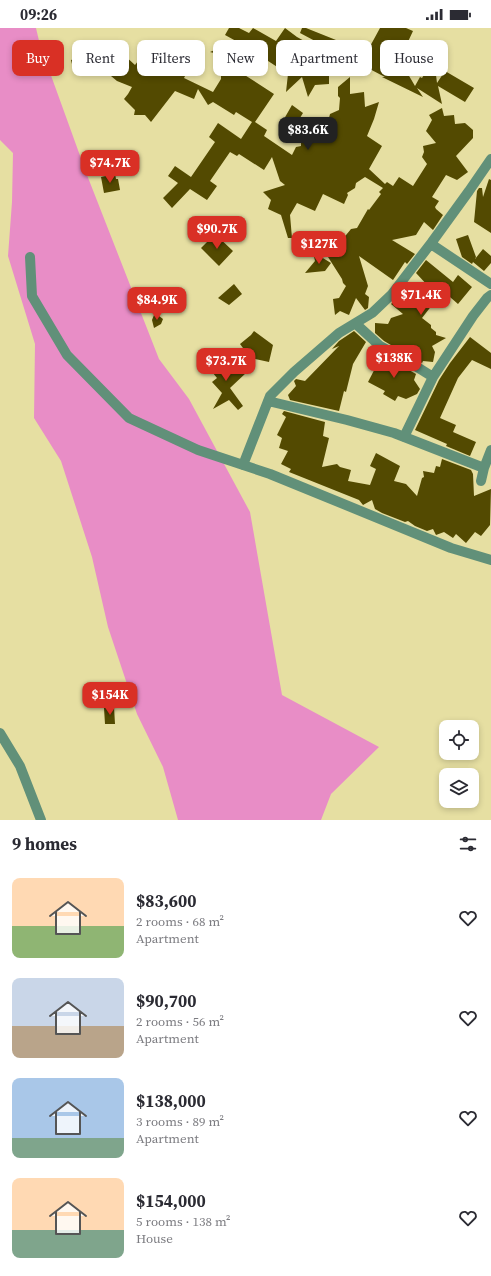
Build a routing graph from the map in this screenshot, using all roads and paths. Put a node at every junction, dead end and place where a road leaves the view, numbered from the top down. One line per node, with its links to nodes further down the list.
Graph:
1 (491, 159): 2 (street)
2 (431, 244): 4 (street); 6 (street)
3 (30, 256): 11 (street)
4 (491, 284)
5 (491, 295): 7 (street)
6 (356, 324): 7 (street); 8 (street)
7 (433, 377): 9 (street)
8 (268, 401): 9 (street); 11 (street)
9 (404, 437): 12 (street)
10 (491, 450): 12 (street)
11 (243, 465): 14 (street)
12 (484, 468): 13 (street)
13 (481, 481)
14 (491, 560)
15 (0, 733): 16 (street)
16 (41, 820)

